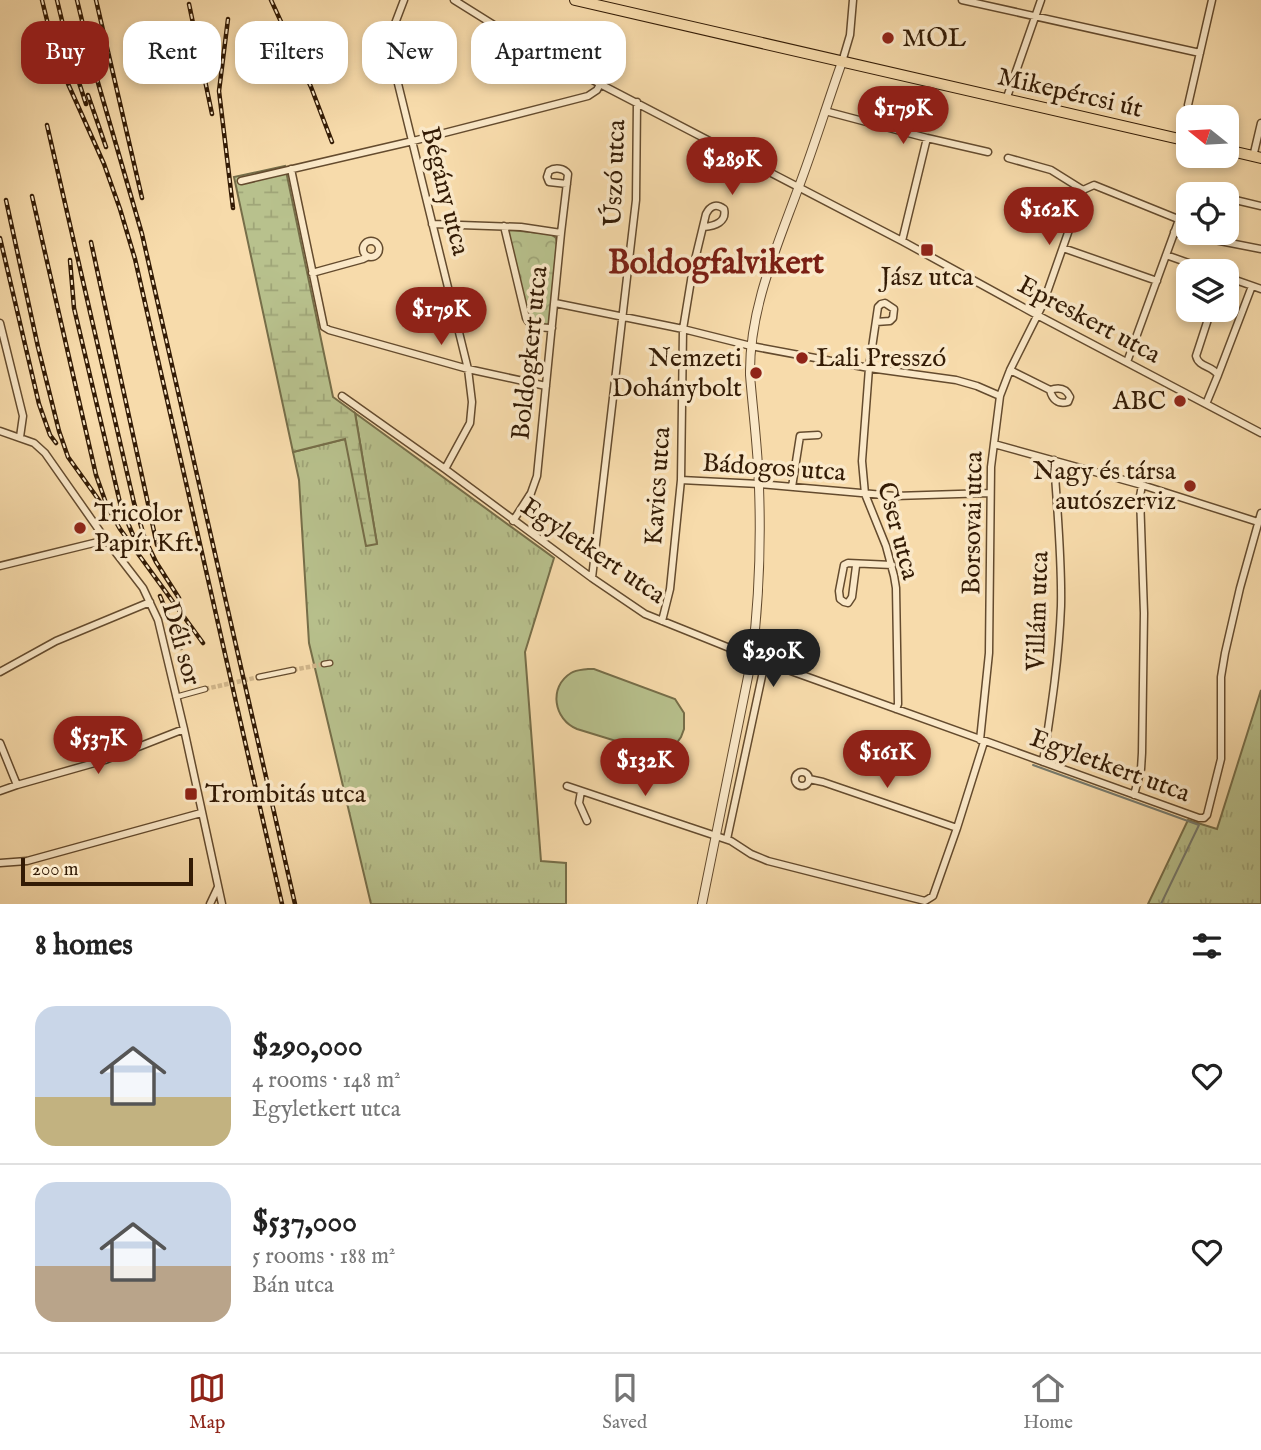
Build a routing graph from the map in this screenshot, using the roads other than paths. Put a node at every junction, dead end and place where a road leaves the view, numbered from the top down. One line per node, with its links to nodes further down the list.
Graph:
1 (404, 0): 21 (street, Bégány utca)
2 (575, 0): 11 (main road, Mikepércsi út)
3 (853, 0): 11 (street)
4 (962, 0): 8 (street)
5 (1041, 0): 8 (street)
6 (1212, 0): 10 (street)
7 (459, 1): 9 (street, Epreskert utca)
8 (1036, 17): 10 (street); 14 (street)
9 (488, 21)
10 (1199, 53): 16 (street)
11 (842, 62): 14 (main road, Mikepércsi út); 17 (street)
12 (600, 84): 21 (street)
13 (602, 84): 15 (street, Epreskert utca)
14 (1006, 100): 20 (main road, Mikepércsi út)
15 (636, 103): 29 (street, Epreskert utca); 53 (street, Úszó utca)
16 (1188, 105)
17 (825, 111): 19 (street); 29 (street)
18 (1261, 123): 24 (street)
19 (927, 138): 22 (street); 40 (street)
20 (1176, 138)
21 (413, 141): 26 (street); 34 (street, Bégány utca)
22 (988, 152)
23 (1239, 153): 24 (main road)
24 (1257, 157)
25 (1008, 158): 30 (street)
26 (291, 169): 27 (street); 46 (street)
27 (241, 181)
28 (567, 184): 39 (street, Boldogkert utca)
29 (799, 188): 40 (street, Epreskert utca); 59 (street)
30 (1083, 190): 33 (street); 41 (street, Borsovai utca)
31 (1239, 201): 32 (street)
32 (1261, 206)
33 (1176, 218)
34 (432, 224): 35 (street); 62 (street, Bégány utca)
35 (504, 226): 39 (street); 57 (street)
36 (1176, 226): 38 (street)
37 (704, 227): 58 (street, Kavics utca)
38 (1174, 232): 42 (street); 43 (street)
39 (561, 233): 51 (street, Boldogkert utca)
40 (902, 241): 52 (street, Epreskert utca)
41 (1063, 248): 47 (street); 52 (street, Borsovai utca)
42 (1261, 248)
43 (1166, 255): 45 (street); 47 (street)
44 (367, 257): 46 (street)
45 (1177, 259)
46 (312, 273): 62 (street)
47 (1157, 281): 60 (street)
48 (1239, 281): 49 (street)
49 (1252, 286): 50 (street); 64 (street)
50 (1261, 289)
51 (555, 303): 53 (street); 57 (street, Boldogkert utca)
52 (1037, 315): 60 (street, Epreskert utca); 63 (street, Borsovai utca)
53 (623, 316): 58 (street); 90 (street, Úszó utca)
54 (876, 322): 61 (street, Cser utca)
55 (1207, 322): 64 (street)
56 (0, 323): 73 (street)
57 (552, 328): 65 (street, Boldogkert utca)
58 (683, 329): 59 (street); 77 (street, Kavics utca)
59 (751, 346): 61 (street); 78 (street)
60 (1127, 362): 69 (street, Epreskert utca)
61 (869, 368): 68 (street); 82 (street, Cser utca)
62 (468, 369): 65 (street); 76 (street, Bégány utca)
63 (1010, 370): 66 (street); 68 (street, Borsovai utca)
64 (1218, 375): 69 (street)
65 (546, 386): 84 (street, Boldogkert utca)
66 (1050, 390)
67 (342, 396): 76 (street, Egyletkert utca)
68 (1000, 396): 74 (street, Borsovai utca)
69 (1206, 404): 71 (street, Epreskert utca)
70 (0, 431): 73 (street, Déli sor)
71 (1261, 433)
72 (818, 435): 80 (street)
73 (20, 437): 86 (street, Déli sor)
74 (994, 444): 75 (street); 81 (street, Borsovai utca)
75 (1054, 460): 79 (street); 106 (street, Villám utca)
76 (445, 469): 84 (street, Egyletkert utca)
77 (681, 480): 78 (street, Bádogos utca); 92 (street, Kavics utca)
78 (759, 484): 80 (street, Bádogos utca); 93 (street)
79 (1142, 485): 85 (street); 112 (street)
80 (792, 487): 82 (street, Bádogos utca)
81 (990, 493): 82 (street, Bádogos utca); 104 (street, Borsovai utca)
82 (865, 494): 87 (street, Cser utca)
83 (1261, 513): 85 (street)
84 (513, 521): 90 (street, Egyletkert utca)
85 (1258, 522): 112 (street, Egyletkert utca)
86 (106, 540): 88 (street); 91 (street, Déli sor)
87 (892, 565): 89 (street); 102 (street, Cser utca)
88 (0, 566)
89 (856, 566)
90 (592, 578): 92 (street, Egyletkert utca)
91 (150, 602): 98 (street); 101 (street, Déli sor)
92 (662, 621): 93 (street, Egyletkert utca)
93 (752, 657): 94 (street, Egyletkert utca); 116 (street)
94 (765, 662): 102 (street, Egyletkert utca); 117 (street)
95 (330, 663): 96 (street)
96 (324, 664)
97 (293, 670): 99 (street)
98 (0, 672)
99 (259, 677)
100 (205, 689): 101 (street)
101 (176, 697): 103 (street, Déli sor)
102 (896, 709): 104 (street, Egyletkert utca)
103 (184, 729): 108 (street); 113 (street, Déli sor)
104 (982, 741): 106 (street, Egyletkert utca); 115 (street, Borsovai utca)
105 (0, 743): 108 (street)
106 (1043, 762): 112 (street, Egyletkert utca)
107 (809, 779): 115 (street)
108 (17, 785): 110 (street)
109 (567, 786): 111 (street, Borsovai utca)
110 (0, 791)
111 (581, 791): 114 (street); 116 (street, Borsovai utca)
112 (1134, 795)
113 (201, 813): 118 (street); 119 (street, Déli sor)
114 (587, 821)
115 (957, 828): 117 (street, Borsovai utca)
116 (715, 835): 117 (street, Borsovai utca); 122 (street)
117 (727, 839)
118 (0, 863)
119 (218, 887): 120 (street); 121 (street, Déli sor)
120 (210, 904)
121 (222, 904)
122 (702, 904)

